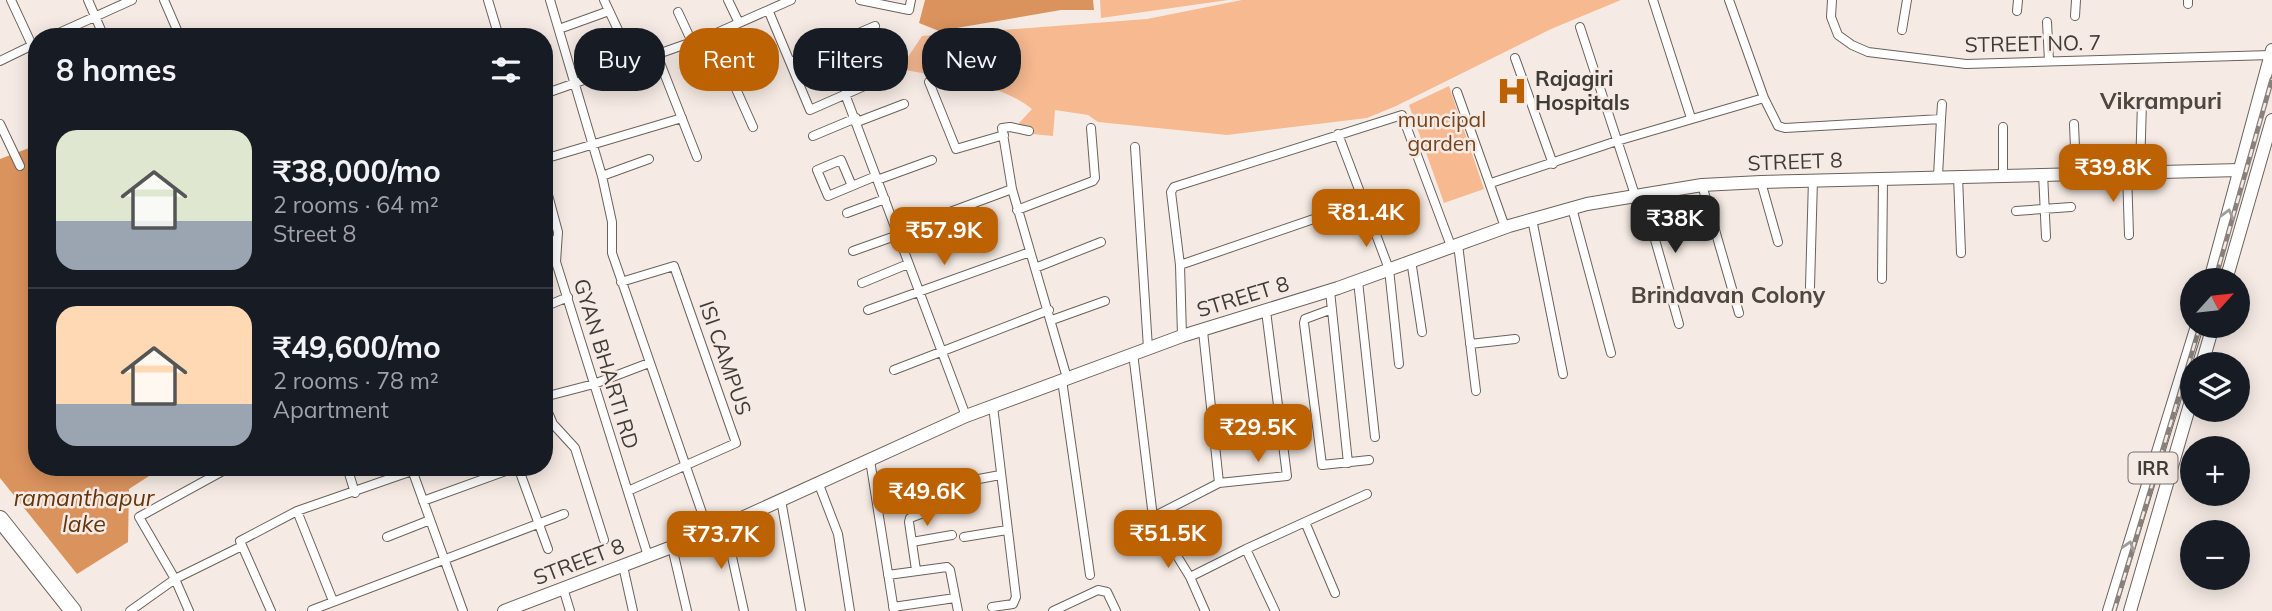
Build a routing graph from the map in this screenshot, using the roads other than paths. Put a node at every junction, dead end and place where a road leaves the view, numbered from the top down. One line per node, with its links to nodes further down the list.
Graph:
1 (11, 0): 37 (street)
2 (88, 0): 22 (street)
3 (132, 0): 22 (street)
4 (164, 0): 30 (street)
5 (488, 0): 31 (street)
6 (550, 0): 35 (street)
7 (604, 0): 18 (street)
8 (727, 0): 25 (street)
9 (791, 0): 21 (street)
10 (861, 0): 11 (street)
11 (912, 0)
12 (1653, 0): 58 (street)
13 (1729, 0): 53 (street)
14 (1832, 0): 42 (street, STREET NO. 7)
15 (1907, 0): 36 (street)
16 (2018, 0): 19 (street)
17 (2076, 0): 23 (street)
18 (609, 11): 32 (street); 35 (street)
19 (2017, 11)
20 (678, 12): 33 (street)
21 (769, 12): 25 (street); 43 (street)
22 (95, 16): 28 (street); 29 (street)
23 (2075, 16)
24 (2047, 22): 42 (street)
25 (739, 23): 34 (street)
26 (875, 26): 43 (street)
27 (1580, 27): 71 (street)
28 (69, 28)
29 (100, 28)
30 (176, 28)
31 (496, 28)
32 (617, 28)
33 (685, 28)
34 (728, 28)
35 (559, 29): 45 (street)
36 (1902, 30)
37 (28, 33)
38 (28, 47): 41 (street)
39 (2271, 53): 42 (street, STREET NO. 7); 80 (street)
40 (1516, 58): 78 (street)
41 (0, 61)
42 (2049, 61)
43 (791, 62): 52 (street)
44 (665, 75): 57 (street)
45 (574, 83): 46 (street)
46 (553, 90)
47 (576, 91): 72 (street)
48 (737, 91): 64 (street)
49 (852, 91): 52 (street)
50 (933, 91): 69 (street)
51 (1457, 92): 92 (street)
52 (845, 94): 60 (street)
53 (1764, 98): 58 (street); 59 (street)
54 (2142, 101): 82 (street)
55 (904, 104): 60 (street)
56 (1941, 104): 59 (street)
57 (682, 118): 72 (street); 75 (street)
58 (1691, 118): 71 (street)
59 (1941, 119): 86 (street)
60 (856, 120): 70 (street); 88 (street)
61 (2272, 120): 124 (street)
62 (0, 124): 79 (street)
63 (2074, 124): 81 (street)
64 (753, 127)
65 (2003, 127): 84 (street)
66 (1091, 128): 103 (street)
67 (1029, 131): 69 (street)
68 (1338, 134): 98 (street); 115 (street); 121 (street)
69 (1004, 135): 95 (street)
70 (813, 136)
71 (1617, 141): 78 (street); 96 (street)
72 (592, 143): 74 (street); 85 (street)
73 (1135, 147): 149 (street)
74 (553, 156)
75 (697, 158)
76 (649, 159): 85 (street)
77 (932, 160): 88 (street)
78 (1553, 164): 92 (street)
79 (20, 166)
80 (2240, 170): 82 (street, STREET 8); 123 (street, one-way to 80)
81 (2076, 172): 82 (street, STREET 8); 83 (street, STREET 8)
82 (2133, 172): 109 (street)
83 (2043, 173): 84 (street, STREET 8); 101 (street)
84 (2003, 175): 87 (street, STREET 8)
85 (602, 176): 128 (street)
86 (1938, 176): 87 (street, STREET 8); 90 (street, STREET 8)
87 (1958, 176): 118 (street)
88 (876, 178): 94 (street); 97 (street)
89 (1813, 179): 90 (street, STREET 8); 91 (street, STREET 8); 130 (street)
90 (1883, 179): 126 (street)
91 (1761, 182): 93 (street, STREET 8); 114 (street)
92 (1491, 183): 107 (street)
93 (1702, 185): 96 (street, STREET 8); 140 (street)
94 (852, 186): 94 (street)
95 (1012, 189): 103 (street); 108 (street)
96 (1639, 195): 100 (street, STREET 8); 142 (street)
97 (885, 199): 105 (street); 108 (street)
98 (1363, 202): 121 (street); 125 (street)
99 (2071, 207): 101 (street)
100 (1572, 208): 106 (street, STREET 8); 152 (street)
101 (2045, 208): 104 (street); 110 (street)
102 (553, 210): 111 (street, GYAN BHARTI RD)
103 (1017, 210): 117 (street)
104 (2017, 211)
105 (847, 213)
106 (1532, 219): 107 (street, STREET 8); 156 (street)
107 (1505, 227): 115 (street, STREET 8)
108 (897, 234): 116 (street); 120 (street)
109 (2129, 235)
110 (2046, 237)
111 (557, 239): 112 (street); 133 (street, GYAN BHARTI RD)
112 (553, 241)
113 (1101, 242): 122 (street)
114 (1778, 242)
115 (1454, 245): 119 (street, STREET 8); 148 (street)
116 (853, 251)
117 (1030, 252): 122 (street); 132 (street)
118 (1961, 253)
119 (1411, 260): 125 (street, STREET 8); 144 (street)
120 (908, 264): 129 (street); 132 (street)
121 (1180, 265): 145 (street)
122 (1035, 268): 138 (street)
123 (2213, 268)
124 (2229, 268)
125 (1389, 269): 127 (street, STREET 8); 154 (street)
126 (1882, 279)
127 (1358, 281): 131 (street, STREET 8); 165 (street)
128 (621, 282): 153 (street); 169 (street, ISI CAMPUS)
129 (862, 283)
130 (1810, 287)
131 (1330, 290): 136 (street); 139 (street, STREET 8)
132 (918, 291): 137 (street); 150 (street)
133 (568, 297): 135 (street); 158 (street, GYAN BHARTI RD)
134 (1105, 301): 141 (street)
135 (553, 303)
136 (1332, 309): 168 (street); 168 (street)
137 (867, 310)
138 (1049, 310): 141 (street); 150 (street)
139 (1266, 311): 143 (street, STREET 8); 178 (street)
140 (1739, 313)
141 (1052, 320): 157 (street)
142 (1679, 324)
143 (1203, 331): 145 (street, STREET 8); 178 (street)
144 (1422, 332)
145 (1182, 335): 149 (street, STREET 8)
146 (2193, 338): 212 (street, IRR, one-way to 146)
147 (1515, 340): 148 (street)
148 (1471, 344): 159 (street)
149 (1148, 348): 151 (street, STREET 8)
150 (940, 352): 155 (street); 162 (street)
151 (1133, 353): 157 (street, STREET 8); 186 (street)
152 (1611, 353)
153 (649, 363): 158 (street); 169 (street)
154 (1399, 364)
155 (894, 370)
156 (1563, 374)
157 (1065, 379): 161 (street, STREET 8); 209 (street)
158 (594, 384): 160 (street); 179 (street, GYAN BHARTI RD)
159 (1476, 391)
160 (553, 395)
161 (993, 406): 162 (street, STREET 8); 170 (street)
162 (967, 416): 166 (street, STREET 8)
163 (2185, 422): 215 (street, IRR)
164 (553, 424): 198 (street)
165 (1375, 437)
166 (870, 460): 177 (street, STREET 8); 208 (street)
167 (1369, 460): 168 (street)
168 (1348, 463)
169 (685, 466): 179 (street, ISI CAMPUS); 193 (street)
170 (1000, 475): 192 (street); 199 (street)
171 (214, 476): 211 (street)
172 (349, 476): 180 (street)
173 (395, 476): 180 (street)
174 (414, 476): 183 (street)
175 (492, 476): 183 (street)
176 (520, 476): 190 (street)
177 (818, 482): 182 (street, STREET 8); 233 (street)
178 (1219, 483): 186 (street)
179 (628, 491): 204 (street, GYAN BHARTI RD)
180 (355, 493): 184 (street)
181 (1367, 494): 189 (street)
182 (781, 500): 191 (street, STREET 8); 232 (street)
183 (423, 501): 188 (street)
184 (297, 511): 200 (street); 217 (street)
185 (565, 514): 190 (street)
186 (1153, 517): 210 (street)
187 (0, 519): 222 (highway)
188 (430, 520): 196 (street); 205 (street)
189 (1305, 522): 203 (street); 214 (street)
190 (538, 523): 202 (street); 205 (street)
191 (725, 525): 193 (street, STREET 8); 231 (street)
192 (1007, 530): 197 (street); 218 (street)
193 (709, 533): 201 (street, STREET 8)
194 (0, 535): 221 (highway)
195 (952, 535): 199 (street)
196 (387, 537)
197 (964, 537)
198 (604, 540)
199 (912, 542): 207 (street)
200 (242, 545): 211 (street); 225 (street)
201 (672, 547): 204 (street, STREET 8); 230 (street)
202 (548, 549)
203 (1245, 549): 210 (street); 238 (street)
204 (648, 556): 206 (street, STREET 8)
205 (444, 560): 217 (street); 226 (street)
206 (623, 566): 213 (street, STREET 8); 229 (street)
207 (916, 570): 208 (street); 216 (street)
208 (888, 575): 219 (street)
209 (1090, 575)
210 (1190, 577): 237 (street)
211 (175, 579): 223 (street); 224 (street)
212 (2117, 584): 215 (street); 239 (street, IRR)
213 (563, 589): 227 (street, STREET 8); 228 (street)
214 (1335, 593)
215 (2136, 593): 240 (street, IRR)
216 (955, 598): 219 (street); 234 (street)
217 (334, 601): 220 (street)
218 (992, 607)
219 (894, 609)
220 (312, 610)
221 (59, 611)
222 (73, 611)
223 (131, 611)
224 (189, 611)
225 (271, 611)
226 (464, 611)
227 (504, 611)
228 (570, 611)
229 (633, 611)
230 (687, 611)
231 (744, 611)
232 (801, 611)
233 (850, 611)
234 (958, 611)
235 (1054, 611): 236 (street)
236 (1116, 611)
237 (1205, 611)
238 (1275, 611)
239 (2109, 611)
240 (2130, 611)

